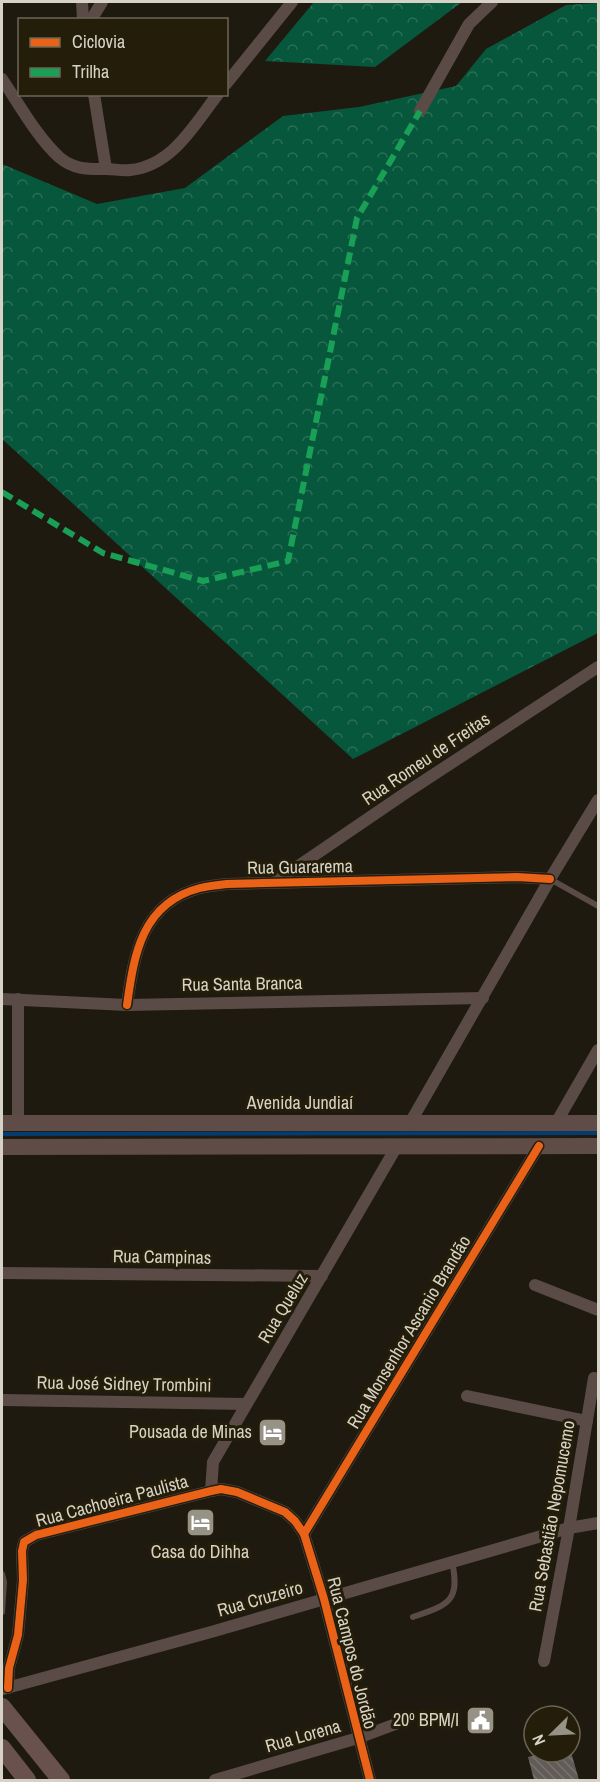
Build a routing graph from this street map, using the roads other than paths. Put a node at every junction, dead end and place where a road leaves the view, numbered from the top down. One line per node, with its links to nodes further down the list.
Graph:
1 (82, 2): 5 (street)
2 (102, 2): 6 (street)
3 (292, 2): 8 (street)
4 (492, 2): 11 (street)
5 (82, 18)
6 (92, 18)
7 (2, 79): 12 (street)
8 (228, 82)
9 (94, 96): 12 (street)
10 (216, 96): 12 (street)
11 (420, 111)
12 (106, 169)
13 (598, 667): 16 (street, Rua Romeu de Freitas)
14 (598, 801): 15 (street)
15 (550, 879): 16 (street, Rua Guararema); 17 (lane, Rua Guararema); 18 (street)
16 (274, 883): 21 (street, Rua Guararema)
17 (598, 906)
18 (483, 998): 21 (street, Rua Santa Branca); 24 (street)
19 (2, 999): 20 (street, Rua Santa Branca)
20 (18, 999): 21 (street, Rua Santa Branca); 23 (street)
21 (127, 1005)
22 (598, 1050): 25 (street)
23 (10, 1122): 24 (main road, Avenida Jundiaí)
24 (410, 1123): 25 (main road, Avenida Jundiaí)
25 (556, 1123): 26 (main road, Avenida Jundiaí)
26 (598, 1124)
27 (397, 1146): 28 (main road); 30 (main road); 32 (street, Rua Queluz)
28 (539, 1146): 29 (main road); 43 (street, Rua Monsenhor Ascanio Brandão)
29 (598, 1146)
30 (2, 1147)
31 (2, 1273): 32 (street, Rua Campinas)
32 (322, 1276): 38 (street, Rua Queluz)
33 (535, 1285): 34 (street)
34 (598, 1310)
35 (594, 1378): 39 (street, Rua Sebastião Nepomucemo)
36 (467, 1396): 39 (street)
37 (2, 1400): 38 (street, Rua José Sidney Trombini)
38 (246, 1404): 40 (street, Rua Queluz)
39 (587, 1421): 42 (street, Rua Sebastião Nepomucemo)
40 (211, 1491): 43 (street, Rua Cachoeira Paulista); 50 (street, Rua Cachoeira Paulista)
41 (598, 1523): 42 (street, Rua Cruzeiro)
42 (569, 1527): 44 (street, Rua Cruzeiro); 49 (street, Rua Sebastião Nepomucemo)
43 (304, 1534): 46 (street, Rua Campos do Jordão)
44 (452, 1562): 46 (street, Rua Cruzeiro); 48 (lane)
45 (2, 1574): 47 (lane)
46 (324, 1599): 50 (street, Rua Cruzeiro); 53 (street, Rua Campos do Jordão)
47 (2, 1612)
48 (413, 1617)
49 (544, 1661)
50 (5, 1688)
51 (2, 1707): 56 (main road)
52 (401, 1722): 53 (street, Rua Lorena)
53 (358, 1738): 57 (street, Rua Lorena); 58 (street, Rua Campos do Jordão)
54 (2, 1748): 55 (main road)
55 (27, 1780)
56 (61, 1780)
57 (215, 1780)
58 (370, 1780)

